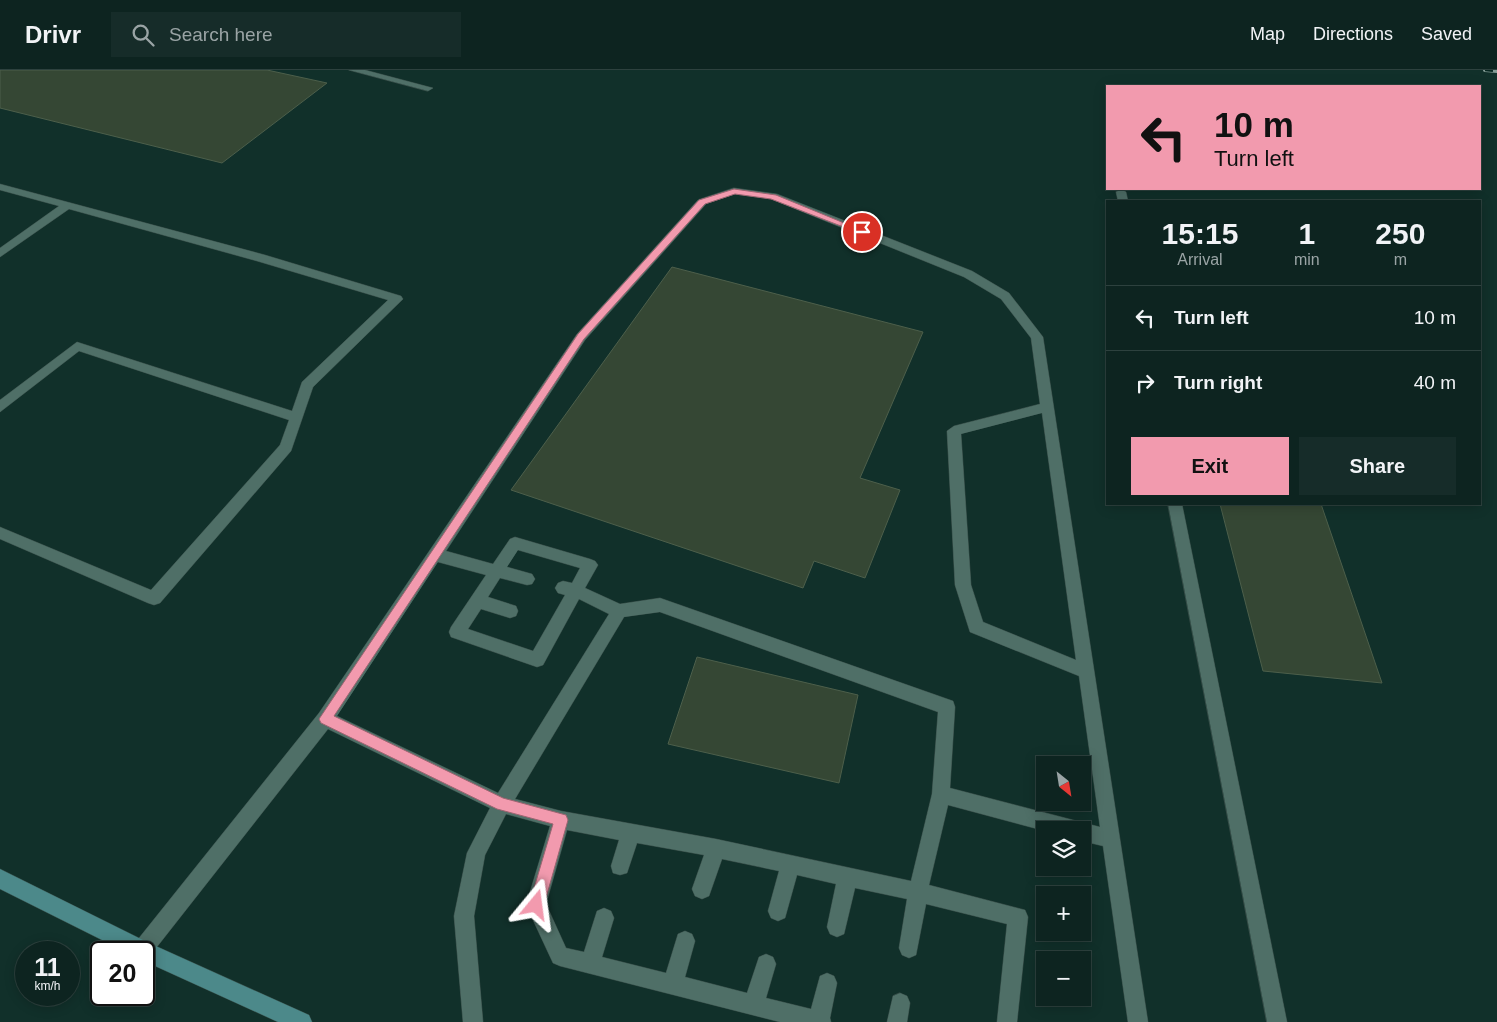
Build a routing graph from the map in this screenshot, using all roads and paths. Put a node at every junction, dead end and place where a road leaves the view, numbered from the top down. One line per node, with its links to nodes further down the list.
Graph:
1 (354, 70): 2 (lane)
2 (428, 88)
3 (0, 187): 4 (lane)
4 (66, 206): 5 (lane); 8 (lane)
5 (0, 253)
6 (0, 407): 8 (lane)
7 (1047, 407): 11 (lane); 18 (lane); 18 (lane)
8 (296, 417): 10 (lane)
9 (1175, 505): 52 (lane)
10 (0, 533)
11 (435, 555): 12 (lane); 19 (lane)
12 (496, 571): 13 (lane); 14 (lane); 15 (lane)
13 (527, 579)
14 (570, 590): 15 (lane); 17 (lane)
15 (478, 601): 16 (lane)
16 (510, 611)
17 (619, 611): 20 (lane); 21 (lane)
18 (1086, 671): 26 (lane)
19 (325, 719): 21 (lane); 38 (lane)
20 (941, 794): 23 (lane); 33 (lane)
21 (502, 804): 22 (lane); 48 (lane)
22 (561, 820): 24 (lane); 42 (lane)
23 (1042, 821)
24 (630, 833): 27 (lane); 28 (lane)
25 (1091, 834): 26 (lane)
26 (1110, 839): 51 (lane)
27 (716, 848): 29 (lane); 32 (lane)
28 (620, 866)
29 (790, 866): 30 (lane); 34 (lane)
30 (847, 878): 33 (lane); 36 (lane)
31 (0, 879): 37 (street)
32 (702, 889)
33 (918, 892): 40 (lane); 50 (lane)
34 (778, 911)
35 (604, 918): 42 (lane)
36 (837, 927)
37 (124, 941)
38 (149, 941)
39 (685, 941): 45 (lane)
40 (909, 948)
41 (155, 956): 47 (street)
42 (590, 964): 45 (lane)
43 (766, 964): 46 (lane)
44 (827, 982): 49 (lane)
45 (673, 985): 46 (lane)
46 (754, 1005): 49 (lane)
47 (302, 1022)
48 (473, 1022)
49 (820, 1022)
50 (1007, 1022)
51 (1138, 1022)
52 (1277, 1022)

